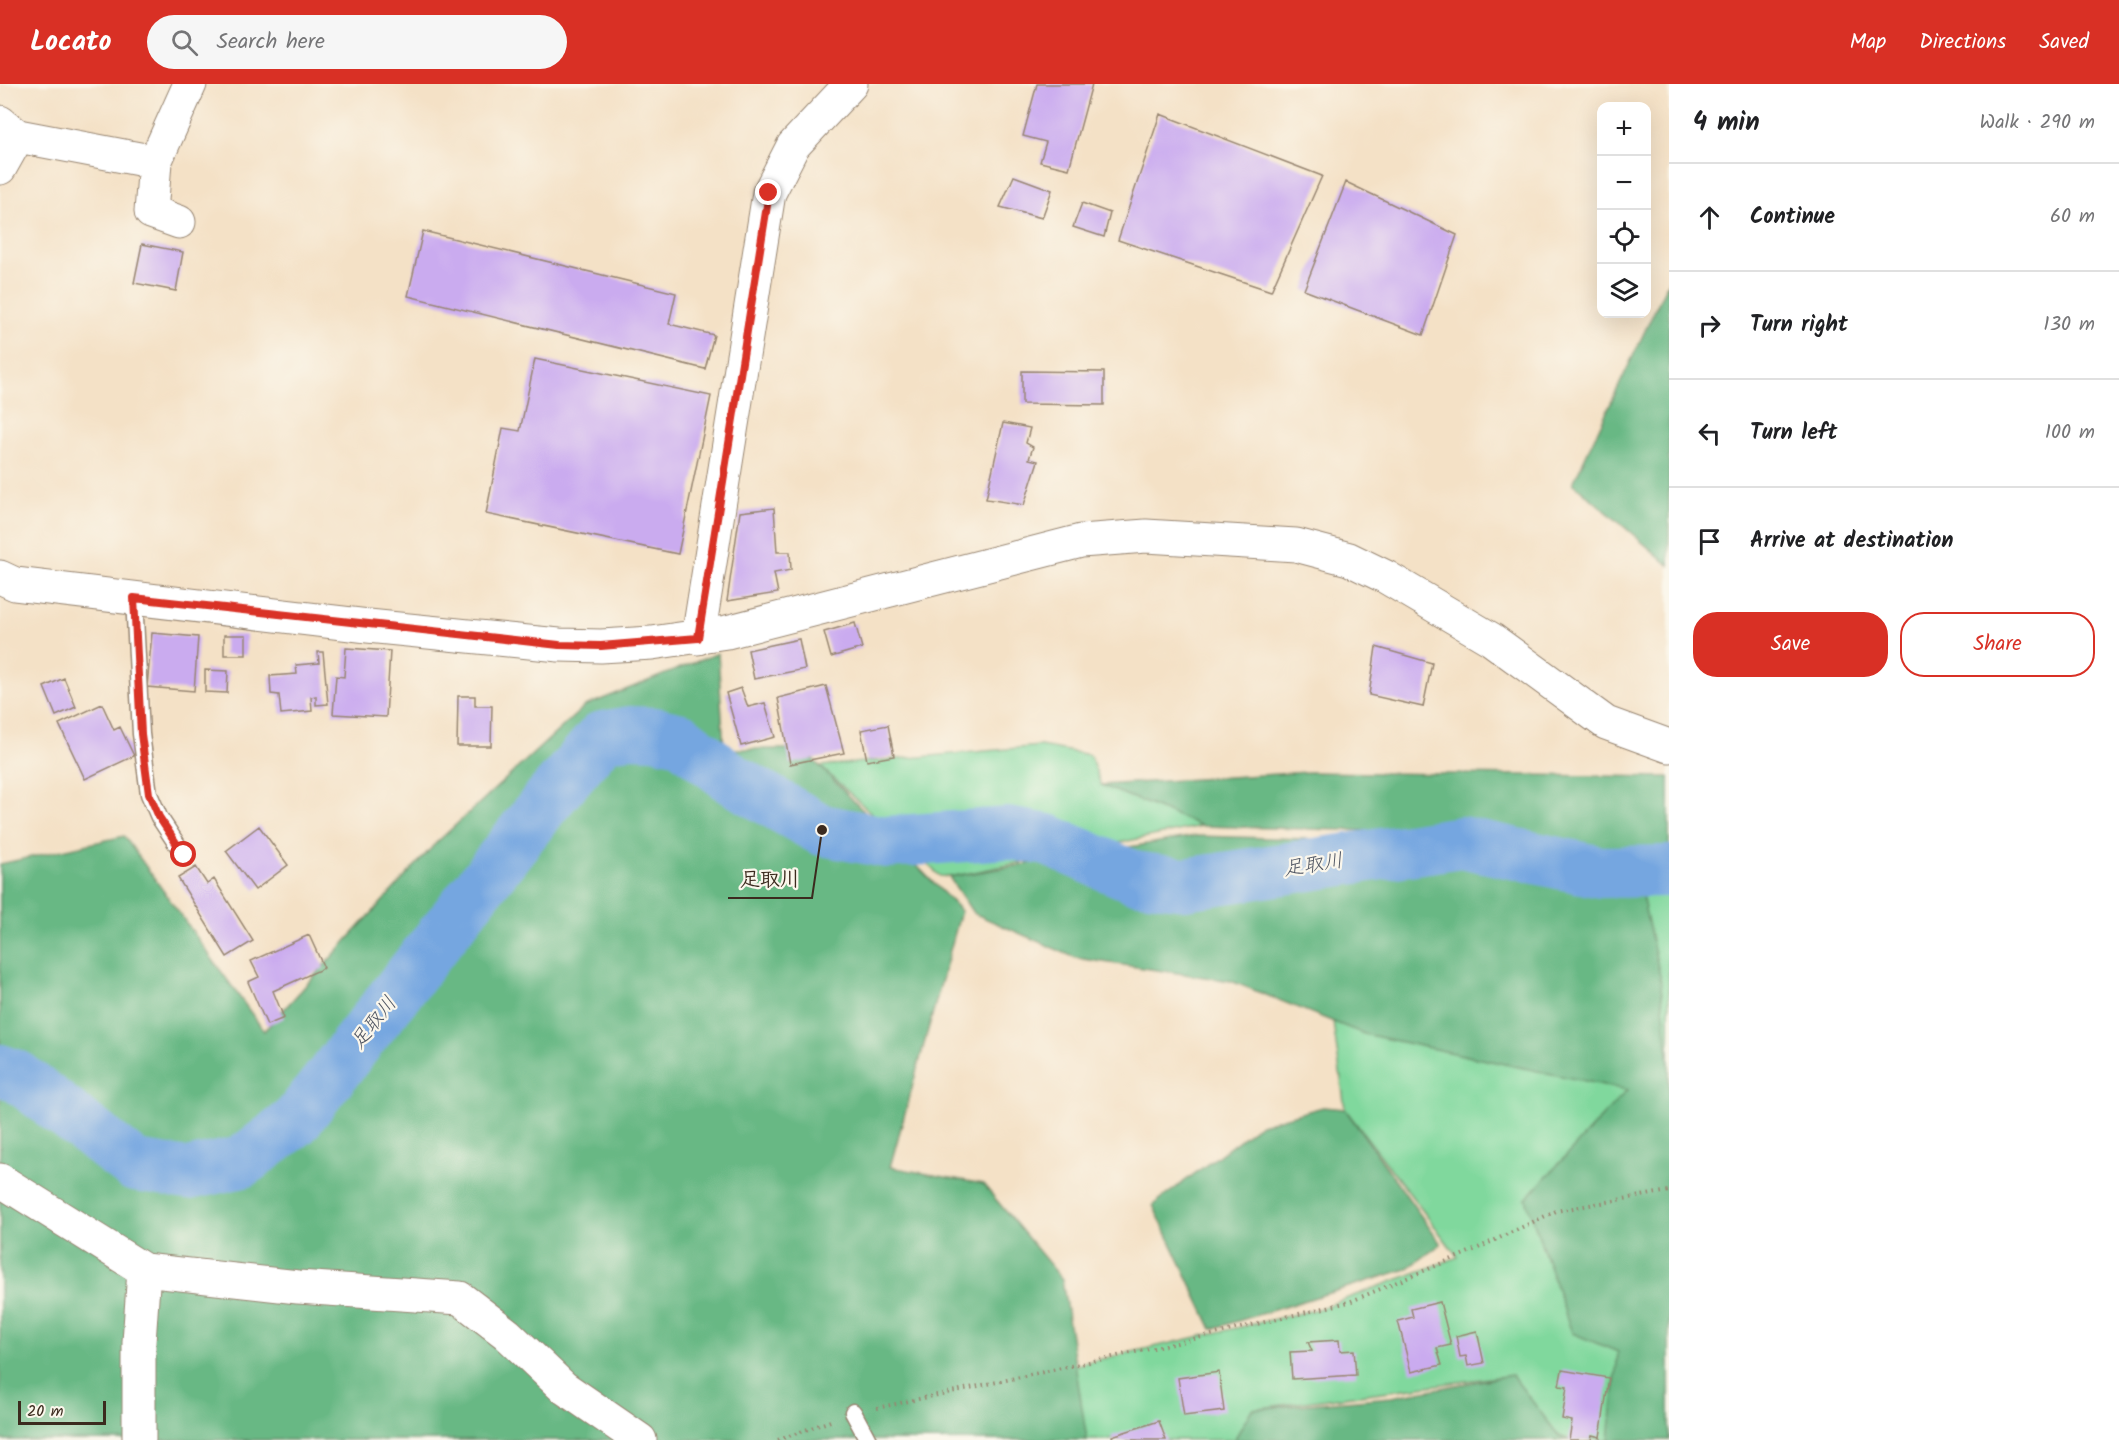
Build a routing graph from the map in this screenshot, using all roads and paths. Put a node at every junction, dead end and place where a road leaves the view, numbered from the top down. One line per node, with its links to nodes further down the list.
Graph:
1 (190, 84): 4 (street)
2 (851, 84): 9 (street)
3 (9, 129): 4 (street); 5 (street)
4 (155, 162): 6 (street)
5 (0, 168)
6 (179, 222)
7 (0, 577): 8 (street)
8 (134, 598): 9 (street); 11 (lane)
9 (698, 638): 10 (street)
10 (1669, 746)
11 (184, 855)
12 (0, 1180): 14 (street)
13 (1669, 1191): 15 (path)
14 (144, 1269): 16 (street); 17 (street)
15 (853, 1412): 18 (path); 19 (lane)
16 (139, 1440)
17 (640, 1440)
18 (778, 1440)
19 (868, 1440)

